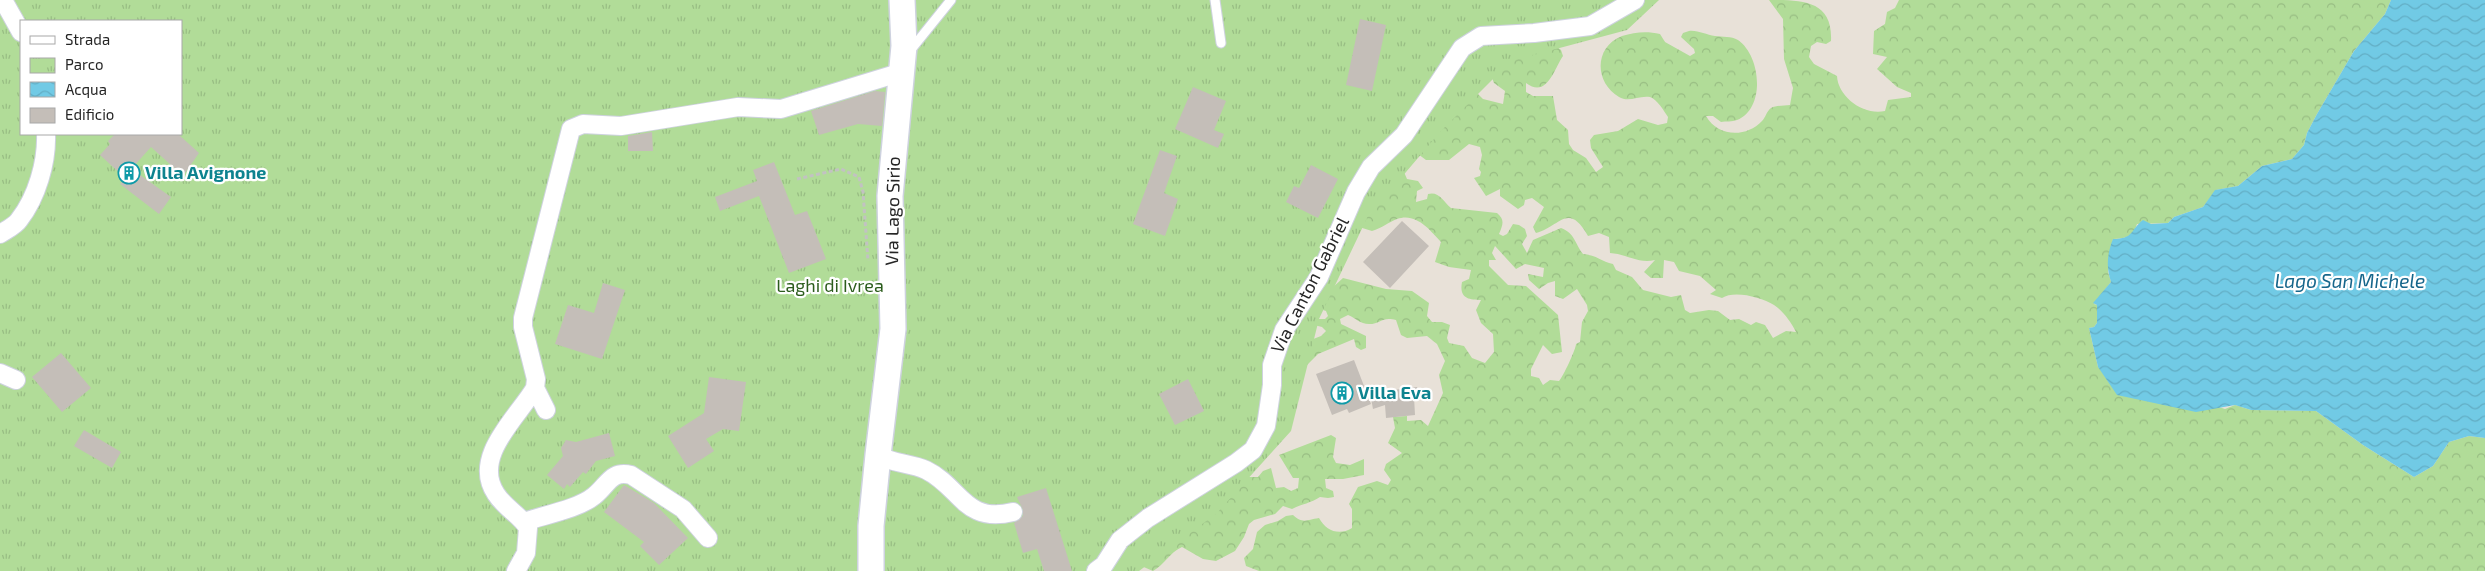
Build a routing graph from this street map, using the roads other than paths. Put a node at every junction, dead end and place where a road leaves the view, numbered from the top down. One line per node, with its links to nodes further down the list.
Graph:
1 (3, 0): 6 (street)
2 (902, 0): 8 (main road, Via Lago Sirio)
3 (951, 0): 8 (lane)
4 (1215, 0): 7 (lane)
5 (1635, 0): 20 (street, Via Canton Gabriel)
6 (20, 30)
7 (1221, 43)
8 (905, 58): 11 (street); 13 (main road, Via Lago Sirio)
9 (46, 135): 10 (street)
10 (0, 234)
11 (535, 388): 12 (street); 15 (street)
12 (546, 410)
13 (878, 455): 14 (street); 19 (main road, Via Lago Sirio)
14 (1013, 512)
15 (524, 522): 16 (street); 17 (street); 18 (street)
16 (542, 532)
17 (708, 538)
18 (516, 571)
19 (871, 571)
20 (1096, 571)

